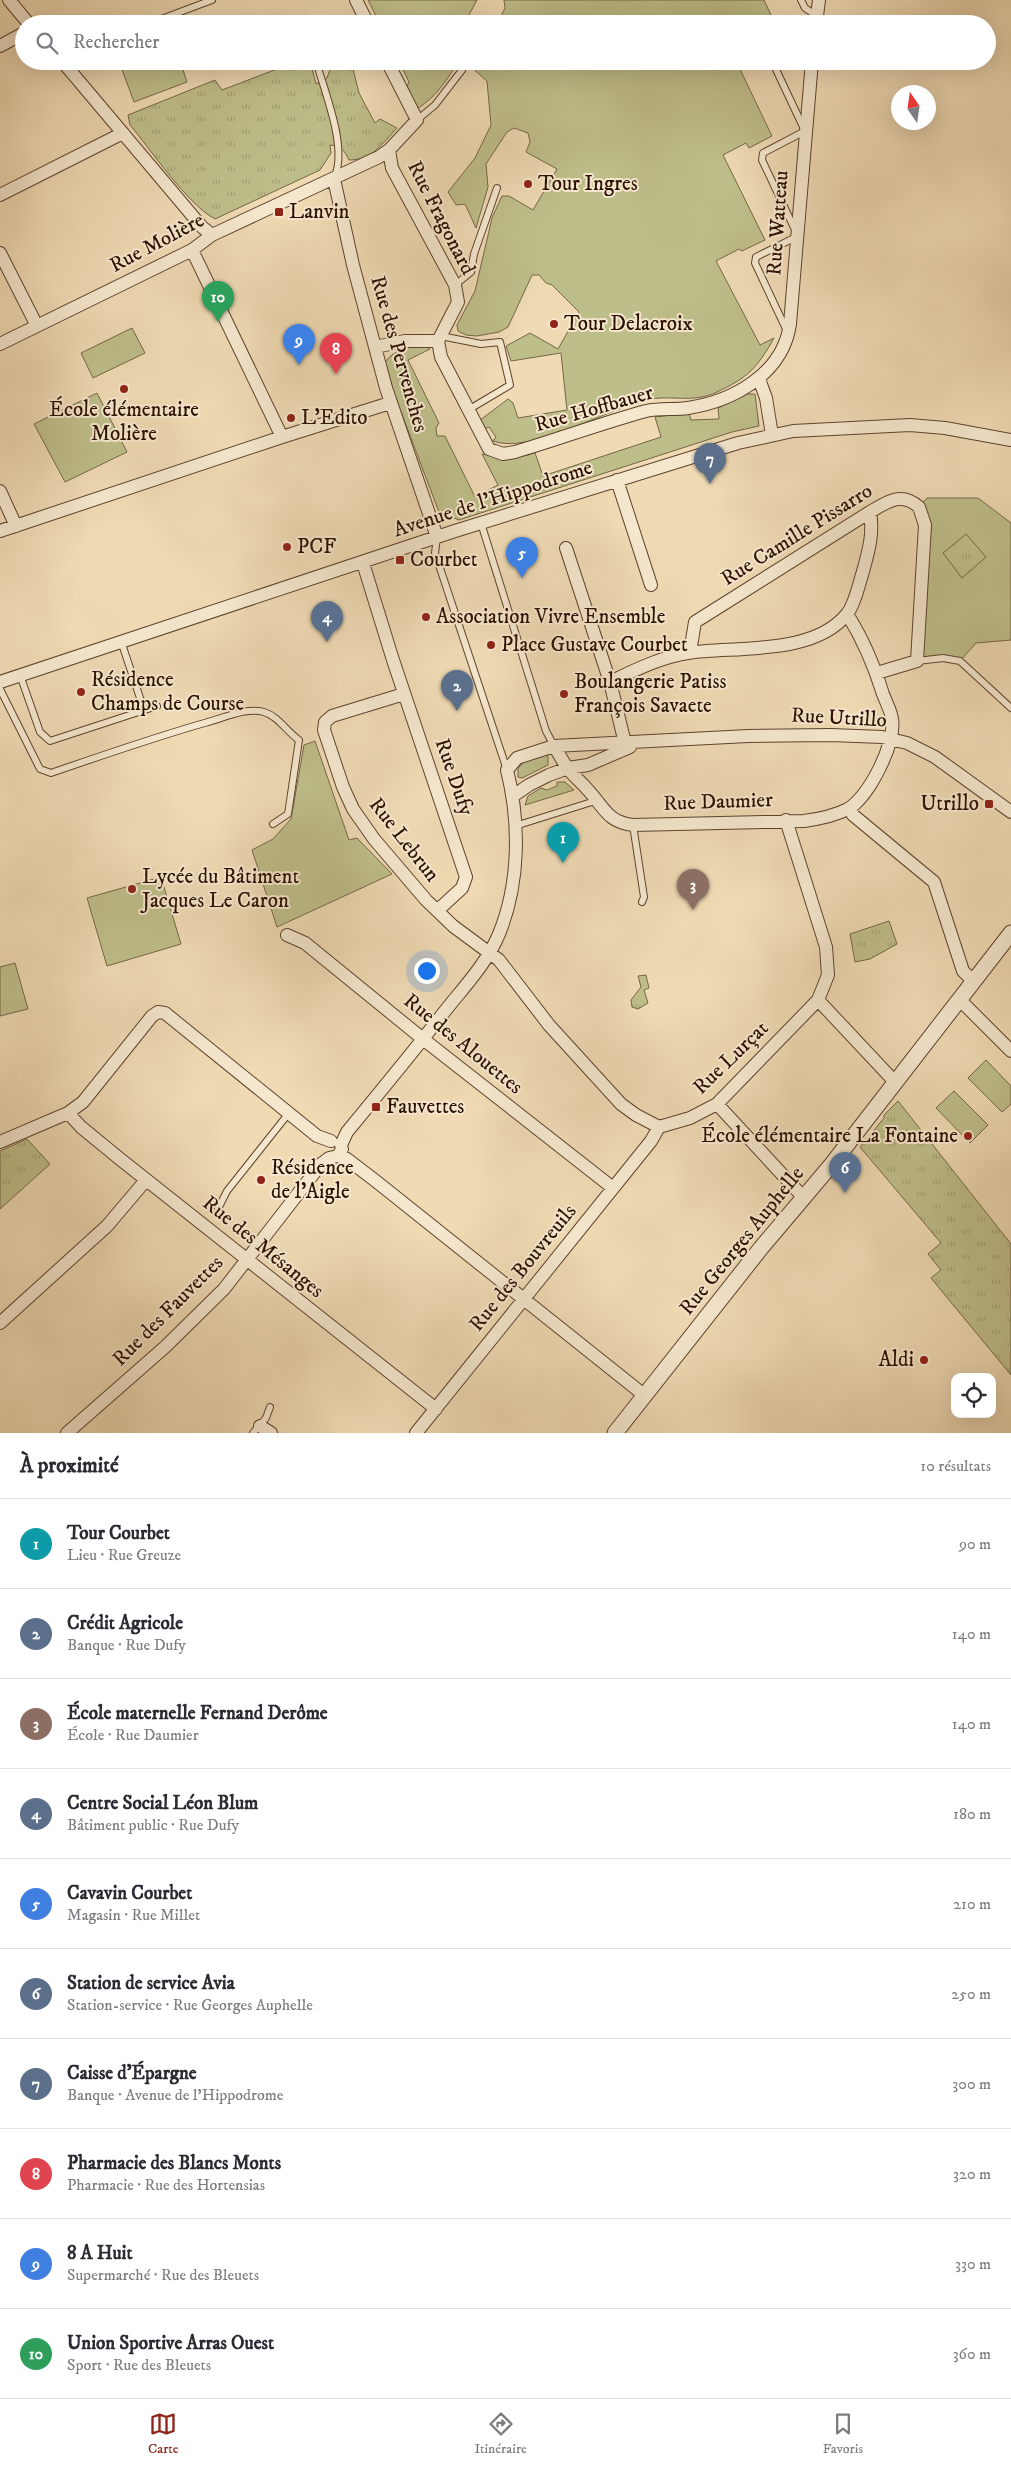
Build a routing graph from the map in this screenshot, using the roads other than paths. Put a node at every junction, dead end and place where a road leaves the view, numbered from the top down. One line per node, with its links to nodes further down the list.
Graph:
1 (9, 0): 6 (street)
2 (212, 0): 7 (lane)
3 (356, 0): 8 (street)
4 (801, 0): 9 (lane)
5 (819, 0): 10 (street)
6 (22, 15)
7 (172, 15)
8 (364, 15)
9 (812, 15)
10 (818, 15)
11 (15, 38): 12 (street)
12 (0, 46)
13 (70, 70): 21 (street)
14 (318, 70): 23 (lane)
15 (392, 70): 19 (street)
16 (462, 70): 19 (lane)
17 (776, 70): 20 (lane)
18 (811, 70): 20 (street, Rue Watteau)
19 (417, 120): 22 (street, Rue Fragonard)
20 (805, 132): 27 (street, Rue Watteau); 27 (lane)
21 (123, 133): 25 (street); 26 (street)
22 (389, 150): 23 (street, Rue Molière); 30 (street, Rue Fragonard)
23 (334, 179): 26 (street, Rue Molière); 35 (street, Rue des Pervenches)
24 (497, 188): 30 (lane)
25 (0, 195)
26 (212, 235): 28 (street, Rue Molière)
27 (798, 236): 32 (street, Rue Watteau); 32 (lane)
28 (192, 250): 31 (street, Rue Molière); 40 (street)
29 (0, 253): 31 (street)
30 (455, 285): 33 (street, Rue Fragonard)
31 (37, 326): 34 (street, Rue Molière)
32 (789, 334): 36 (street, Rue Watteau)
33 (439, 338): 35 (street); 38 (street); 38 (lane)
34 (0, 344)
35 (375, 347): 37 (street, Rue des Pervenches)
36 (759, 379): 38 (street, Rue Hoffbauer); 39 (street)
37 (390, 404): 40 (street); 48 (street, Rue des Pervenches)
38 (468, 410)
39 (772, 435): 41 (street, Avenue de l'Hippodrome); 42 (street, Avenue de l'Hippodrome)
40 (282, 437): 46 (street)
41 (1011, 440)
42 (618, 480): 45 (street, Avenue de l'Hippodrome); 51 (street)
43 (0, 491): 46 (street)
44 (870, 512): 52 (street); 54 (street, Rue Camille Pissarro); 55 (street, Rue Camille Pissarro)
45 (480, 523): 48 (street, Avenue de l'Hippodrome); 68 (lane)
46 (16, 526): 47 (street)
47 (0, 531)
48 (438, 537): 50 (street, Avenue de l'Hippodrome); 70 (lane)
49 (566, 548): 59 (street)
50 (363, 563): 53 (street, Avenue de l'Hippodrome); 61 (street, Rue Dufy)
51 (651, 585)
52 (847, 614): 54 (street); 56 (street)
53 (120, 641): 57 (street, Avenue de l'Hippodrome); 64 (lane)
54 (690, 652): 59 (street)
55 (917, 661): 56 (street); 63 (lane)
56 (877, 673): 65 (street)
57 (20, 675): 58 (street, Avenue de l'Hippodrome); 64 (lane)
58 (0, 682)
59 (610, 682): 67 (street)
60 (0, 689): 76 (lane)
61 (404, 694): 80 (street, Rue Dufy); 80 (street, Rue Lebrun)
62 (157, 706): 64 (lane)
63 (1011, 708)
64 (144, 710)
65 (891, 740): 66 (street, Rue Utrillo); 73 (street, Rue Daumier); 74 (street, Rue Utrillo)
66 (645, 742): 67 (street, Rue Utrillo); 69 (street, Rue Utrillo)
67 (625, 743): 68 (street, Rue Utrillo)
68 (554, 746): 69 (street, Rue Daumier); 70 (street, Rue Utrillo)
69 (568, 768): 71 (street, Rue Utrillo); 72 (street, Rue Daumier)
70 (507, 770): 71 (street, Rue des Fauvettes)
71 (513, 796): 78 (street, Rue des Fauvettes)
72 (595, 801): 77 (street, Rue Daumier); 78 (lane)
73 (849, 808): 75 (street, Rue Daumier); 84 (street)
74 (1011, 812)
75 (786, 820): 77 (street, Rue Daumier); 86 (street, Rue Lurçat)
76 (273, 824)
77 (633, 825): 79 (lane)
78 (515, 826): 83 (street, Rue des Fauvettes)
79 (642, 902)
80 (438, 910): 83 (street, Rue Lebrun)
81 (1011, 933): 84 (street, Rue Georges Auphelle)
82 (287, 935): 87 (street, Rue des Alouettes)
83 (489, 953): 87 (street, Rue des Fauvettes); 93 (street)
84 (973, 981): 85 (street, Rue Georges Auphelle)
85 (959, 999): 88 (street); 89 (street, Rue Georges Auphelle)
86 (818, 1000): 89 (street); 90 (street, Rue Lurçat)
87 (423, 1039): 95 (street, Rue des Fauvettes); 97 (street, Rue des Alouettes)
88 (1011, 1051)
89 (894, 1081): 98 (street, Rue Georges Auphelle)
90 (717, 1104): 93 (street, Rue Lurçat); 98 (street)
91 (290, 1112): 92 (street); 95 (street); 99 (lane)
92 (68, 1113): 94 (street); 96 (street, Rue des Mésanges)
93 (659, 1127): 97 (street, Rue des Bouvreuils)
94 (0, 1142)
95 (334, 1149): 100 (street, Rue des Fauvettes); 101 (street)
96 (146, 1180): 100 (street, Rue des Mésanges); 102 (street)
97 (613, 1188): 101 (street, Rue des Bouvreuils)
98 (804, 1198): 103 (street, Rue Georges Auphelle)
99 (216, 1213)
100 (247, 1260): 105 (street, Rue des Mésanges); 107 (street, Rue des Fauvettes)
101 (524, 1298): 103 (street); 105 (street, Rue des Bouvreuils)
102 (0, 1323)
103 (644, 1395): 110 (street, Rue Georges Auphelle)
104 (270, 1407): 106 (lane)
105 (436, 1409): 109 (street, Rue des Bouvreuils)
106 (257, 1430): 108 (street)
107 (67, 1433)
108 (272, 1433)
109 (416, 1433)
110 (615, 1433)

